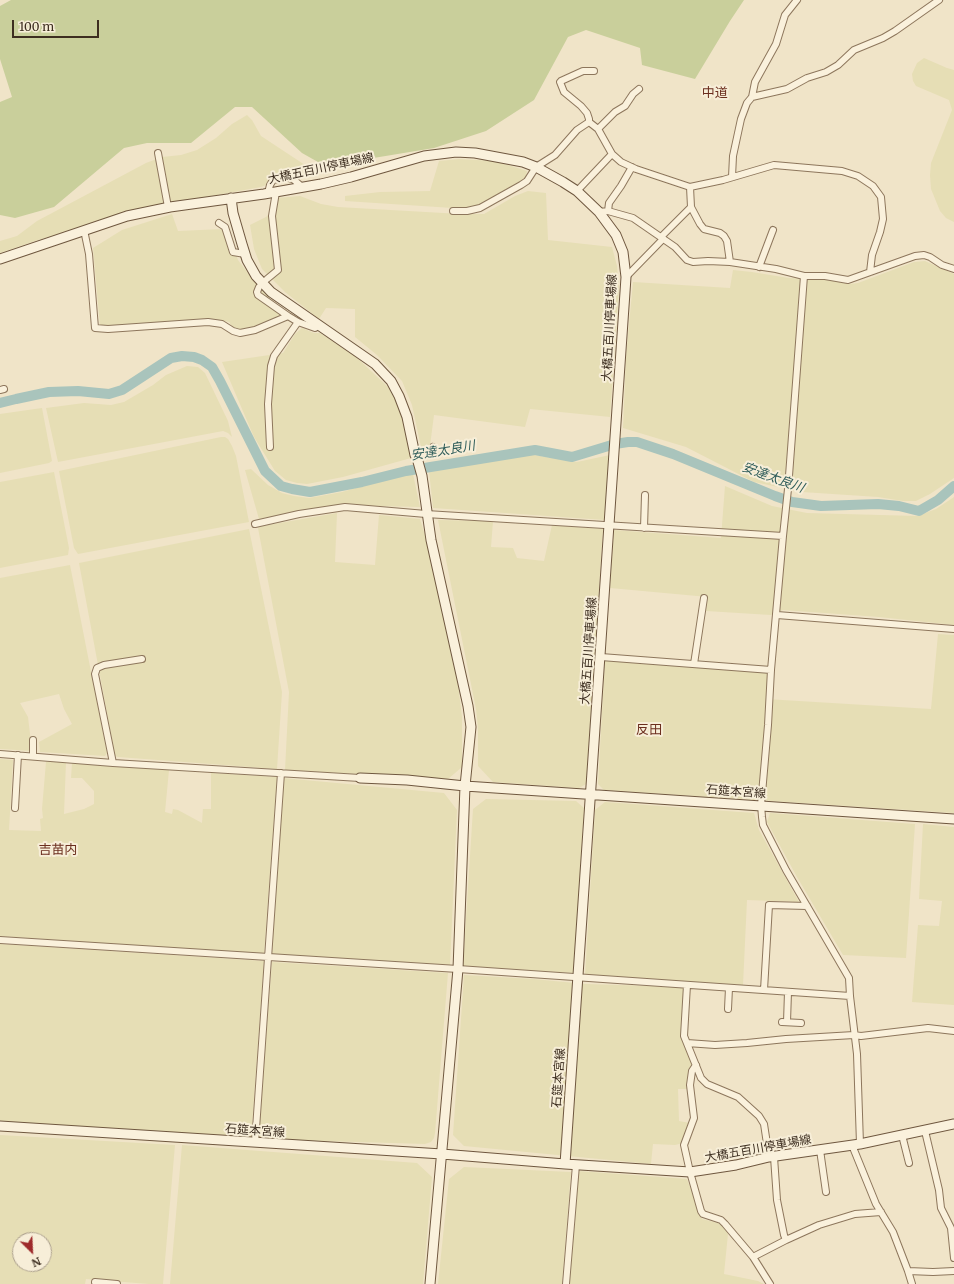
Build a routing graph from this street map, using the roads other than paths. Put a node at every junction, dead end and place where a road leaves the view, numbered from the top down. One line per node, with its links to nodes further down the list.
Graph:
1 (796, 0): 5 (street)
2 (939, 0): 5 (street)
3 (594, 70): 6 (street)
4 (639, 89): 7 (street)
5 (752, 97): 12 (street)
6 (589, 122): 7 (street); 10 (street)
7 (598, 129): 9 (street)
8 (158, 153): 18 (street)
9 (612, 154): 11 (street); 16 (street)
10 (536, 167): 13 (main road, 大橋五百川停車場線); 16 (main road, 大橋五百川停車場線); 20 (street)
11 (632, 167): 14 (street); 21 (street)
12 (732, 177): 14 (street); 31 (street)
13 (302, 187): 15 (main road, 大橋五百川停車場線); 15 (street)
14 (690, 187): 19 (street)
15 (272, 192): 17 (main road, 大橋五百川停車場線); 34 (street)
16 (577, 192): 21 (main road, 大橋五百川停車場線)
17 (231, 198): 18 (main road, 大橋五百川停車場線); 26 (main road)
18 (168, 207): 23 (main road, 大橋五百川停車場線)
19 (691, 207): 25 (street); 28 (street)
20 (453, 211)
21 (603, 211): 25 (street); 33 (main road, 大橋五百川停車場線)
22 (219, 223): 26 (street)
23 (84, 230): 27 (main road, 大橋五百川停車場線); 36 (street)
24 (774, 230): 29 (street)
25 (662, 238): 28 (street); 33 (street)
26 (245, 254): 38 (main road)
27 (0, 259)
28 (730, 262): 29 (street)
29 (759, 267): 32 (street)
30 (954, 269): 31 (street)
31 (870, 272): 32 (street)
32 (804, 276): 47 (street)
33 (626, 277): 45 (main road, 大橋五百川停車場線)
34 (267, 279)
35 (259, 287): 36 (street)
36 (288, 316): 37 (street)
37 (298, 322): 38 (street); 40 (street)
38 (320, 325): 41 (main road)
39 (434, 446): 41 (street)
40 (270, 447)
41 (416, 456): 43 (main road)
42 (645, 495): 46 (street)
43 (426, 514): 44 (street); 45 (street); 62 (main road)
44 (255, 524)
45 (609, 525): 46 (street); 51 (main road, 大橋五百川停車場線)
46 (644, 528): 47 (street)
47 (783, 536): 49 (street)
48 (704, 598): 53 (street)
49 (777, 615): 50 (street); 54 (street)
50 (954, 629)
51 (601, 657): 53 (street); 63 (main road, 大橋五百川停車場線)
52 (142, 659): 59 (street)
53 (694, 664): 54 (street)
54 (772, 670): 64 (street)
55 (33, 740): 58 (street)
56 (0, 754): 57 (street)
57 (18, 755): 58 (street); 65 (street)
58 (33, 756): 59 (street)
59 (112, 762): 60 (street)
60 (281, 773): 61 (street); 69 (street)
61 (360, 778): 62 (main road)
62 (465, 786): 63 (main road); 70 (main road)
63 (590, 794): 64 (main road, 石筵本宮線); 71 (main road, 石筵本宮線)
64 (761, 805): 66 (main road, 石筵本宮線); 67 (street)
65 (15, 808)
66 (954, 820)
67 (807, 906): 74 (street); 76 (street)
68 (0, 940): 69 (street)
69 (268, 958): 70 (street); 87 (street)
70 (458, 969): 71 (street); 90 (main road)
71 (578, 978): 72 (street); 93 (main road, 石筵本宮線)
72 (687, 985): 73 (street); 81 (street)
73 (729, 988): 74 (street); 77 (street)
74 (764, 990): 75 (street)
75 (788, 992): 76 (street); 78 (street)
76 (850, 996): 80 (street)
77 (728, 1009)
78 (801, 1023)
79 (954, 1031): 80 (street)
80 (854, 1035): 81 (street); 88 (street)
81 (687, 1043): 82 (street)
82 (696, 1065): 91 (street); 95 (street)
83 (954, 1124): 85 (main road, 大橋五百川停車場線)
84 (0, 1126): 87 (main road, 石筵本宮線)
85 (925, 1131): 86 (main road, 大橋五百川停車場線); 100 (street)
86 (902, 1135): 88 (main road, 大橋五百川停車場線); 92 (street)
87 (255, 1143): 90 (main road, 石筵本宮線)
88 (856, 1145): 89 (main road, 大橋五百川停車場線); 97 (street)
89 (820, 1150): 91 (main road, 大橋五百川停車場線); 96 (street)
90 (442, 1154): 93 (main road, 石筵本宮線); 105 (main road)
91 (771, 1157): 95 (main road, 大橋五百川停車場線); 98 (street)
92 (909, 1163)
93 (565, 1164): 94 (main road, 大橋五百川停車場線)
94 (576, 1165): 95 (main road, 大橋五百川停車場線); 106 (street)
95 (690, 1172): 99 (street)
96 (826, 1192)
97 (881, 1212): 98 (street); 102 (street)
98 (786, 1240): 99 (street)
99 (753, 1257): 107 (street)
100 (954, 1258)
101 (954, 1270): 102 (street)
102 (908, 1271): 108 (street)
103 (95, 1282): 104 (street)
104 (116, 1284)
105 (430, 1284)
106 (566, 1284)
107 (770, 1284)
108 (912, 1284)

